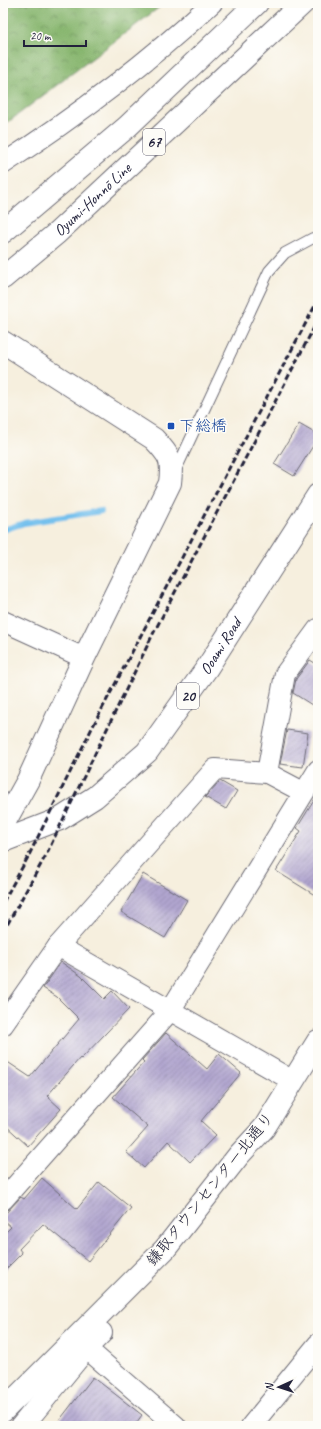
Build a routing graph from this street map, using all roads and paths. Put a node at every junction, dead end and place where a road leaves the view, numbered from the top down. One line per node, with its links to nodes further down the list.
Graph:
1 (212, 3): 4 (street)
2 (257, 3): 5 (street, Oyumi-Honnō Line / 67)
3 (302, 3): 7 (street, Oyumi-Honnō Line / 67)
4 (3, 164)
5 (3, 232)
6 (313, 238): 9 (lane)
7 (3, 278)
8 (3, 342): 9 (street)
9 (170, 483): 13 (street)
10 (318, 495): 18 (street, Ooami Road / 20)
11 (3, 621): 13 (street)
12 (318, 629): 15 (street)
13 (84, 658): 17 (street)
14 (318, 770): 16 (street)
15 (267, 772): 16 (street); 19 (street)
16 (303, 792): 20 (street)
17 (3, 825)
18 (3, 841)
19 (58, 946): 20 (street); 21 (street)
20 (170, 1011): 23 (street); 25 (street)
21 (3, 1025)
22 (318, 1041): 23 (street, 鎌取タウンセンター北通り)
23 (293, 1081): 24 (street, 鎌取タウンセンター北通り)
24 (264, 1128): 27 (street); 28 (street, 鎌取タウンセンター北通り)
25 (3, 1200)
26 (318, 1344): 31 (street)
27 (86, 1348): 29 (street); 30 (street)
28 (3, 1411)
29 (22, 1426)
30 (176, 1426)
31 (251, 1426)

